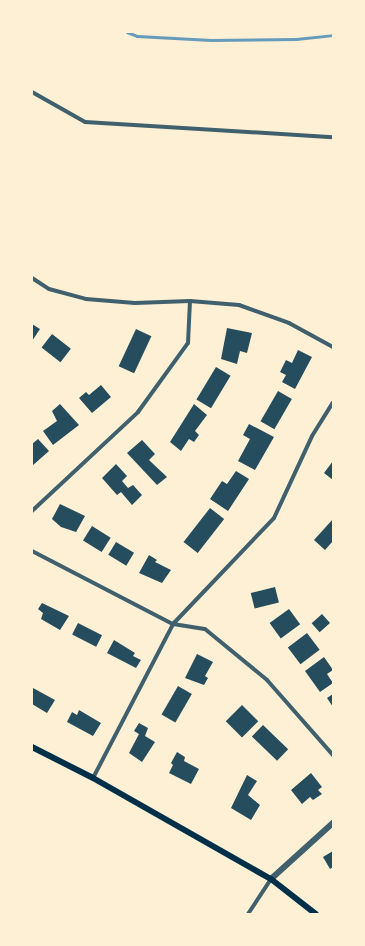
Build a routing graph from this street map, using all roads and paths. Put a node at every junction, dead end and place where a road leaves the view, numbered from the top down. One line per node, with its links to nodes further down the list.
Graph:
1 (32, 92): 2 (street)
2 (333, 137)
3 (32, 278): 4 (street)
4 (190, 301): 5 (street); 7 (street)
5 (333, 347)
6 (333, 403): 9 (street)
7 (32, 511)
8 (32, 551): 9 (street)
9 (173, 624): 11 (street); 12 (street)
10 (32, 747): 12 (main road)
11 (333, 755)
12 (93, 778): 14 (main road)
13 (333, 823): 14 (street)
14 (271, 879): 15 (street); 16 (main road)
15 (248, 914)
16 (316, 914)

